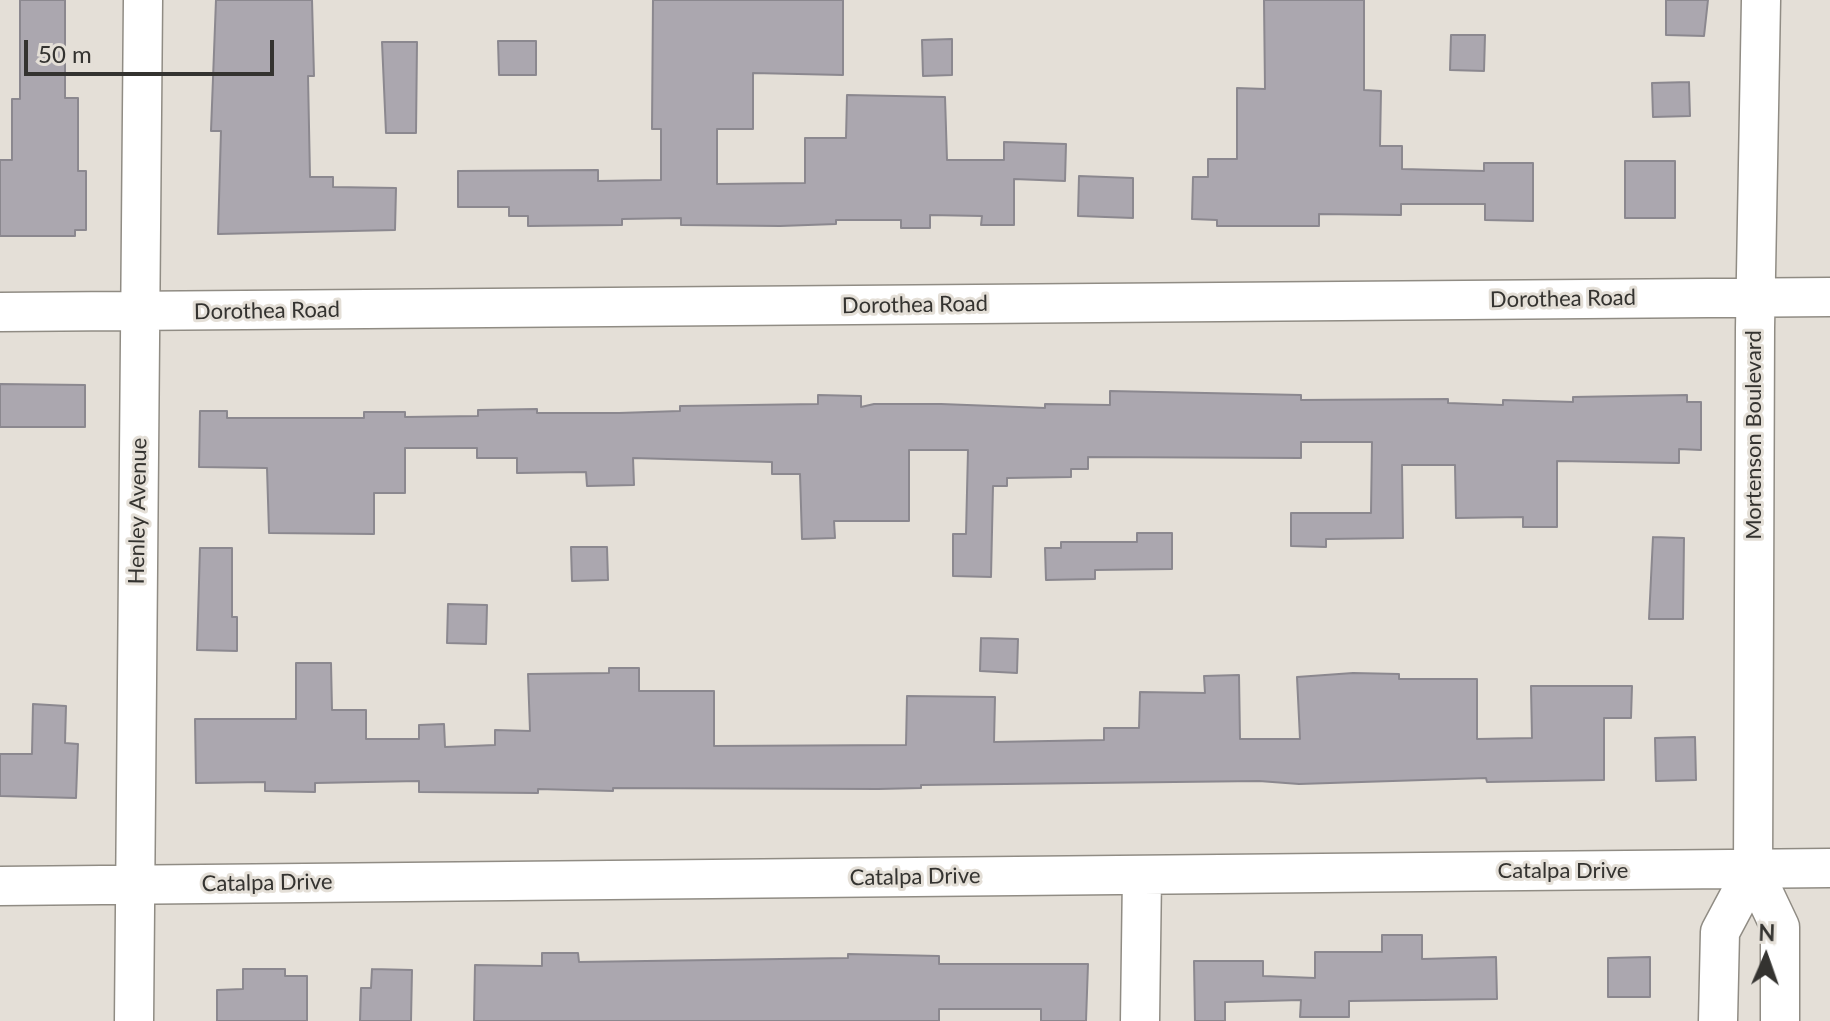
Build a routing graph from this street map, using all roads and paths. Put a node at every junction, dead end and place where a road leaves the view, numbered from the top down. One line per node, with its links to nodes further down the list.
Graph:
1 (143, 0): 6 (street, Henley Avenue)
2 (1761, 0): 3 (street, Mortenson Boulevard)
3 (1755, 297): 4 (street, Dorothea Road); 6 (street, Dorothea Road); 8 (street, Mortenson Boulevard)
4 (1830, 297)
5 (0, 312): 6 (street, Dorothea Road)
6 (140, 312): 10 (street, Henley Avenue)
7 (1830, 868): 8 (street, Catalpa Drive)
8 (1753, 870): 9 (street, Catalpa Drive); 14 (street, Mortenson Boulevard); 15 (street, Mortenson Boulevard)
9 (1142, 875): 10 (street, Catalpa Drive); 13 (street)
10 (135, 885): 11 (street, Catalpa Drive); 12 (street, Henley Avenue)
11 (0, 886)
12 (134, 1021)
13 (1140, 1021)
14 (1718, 1021)
15 (1780, 1021)

